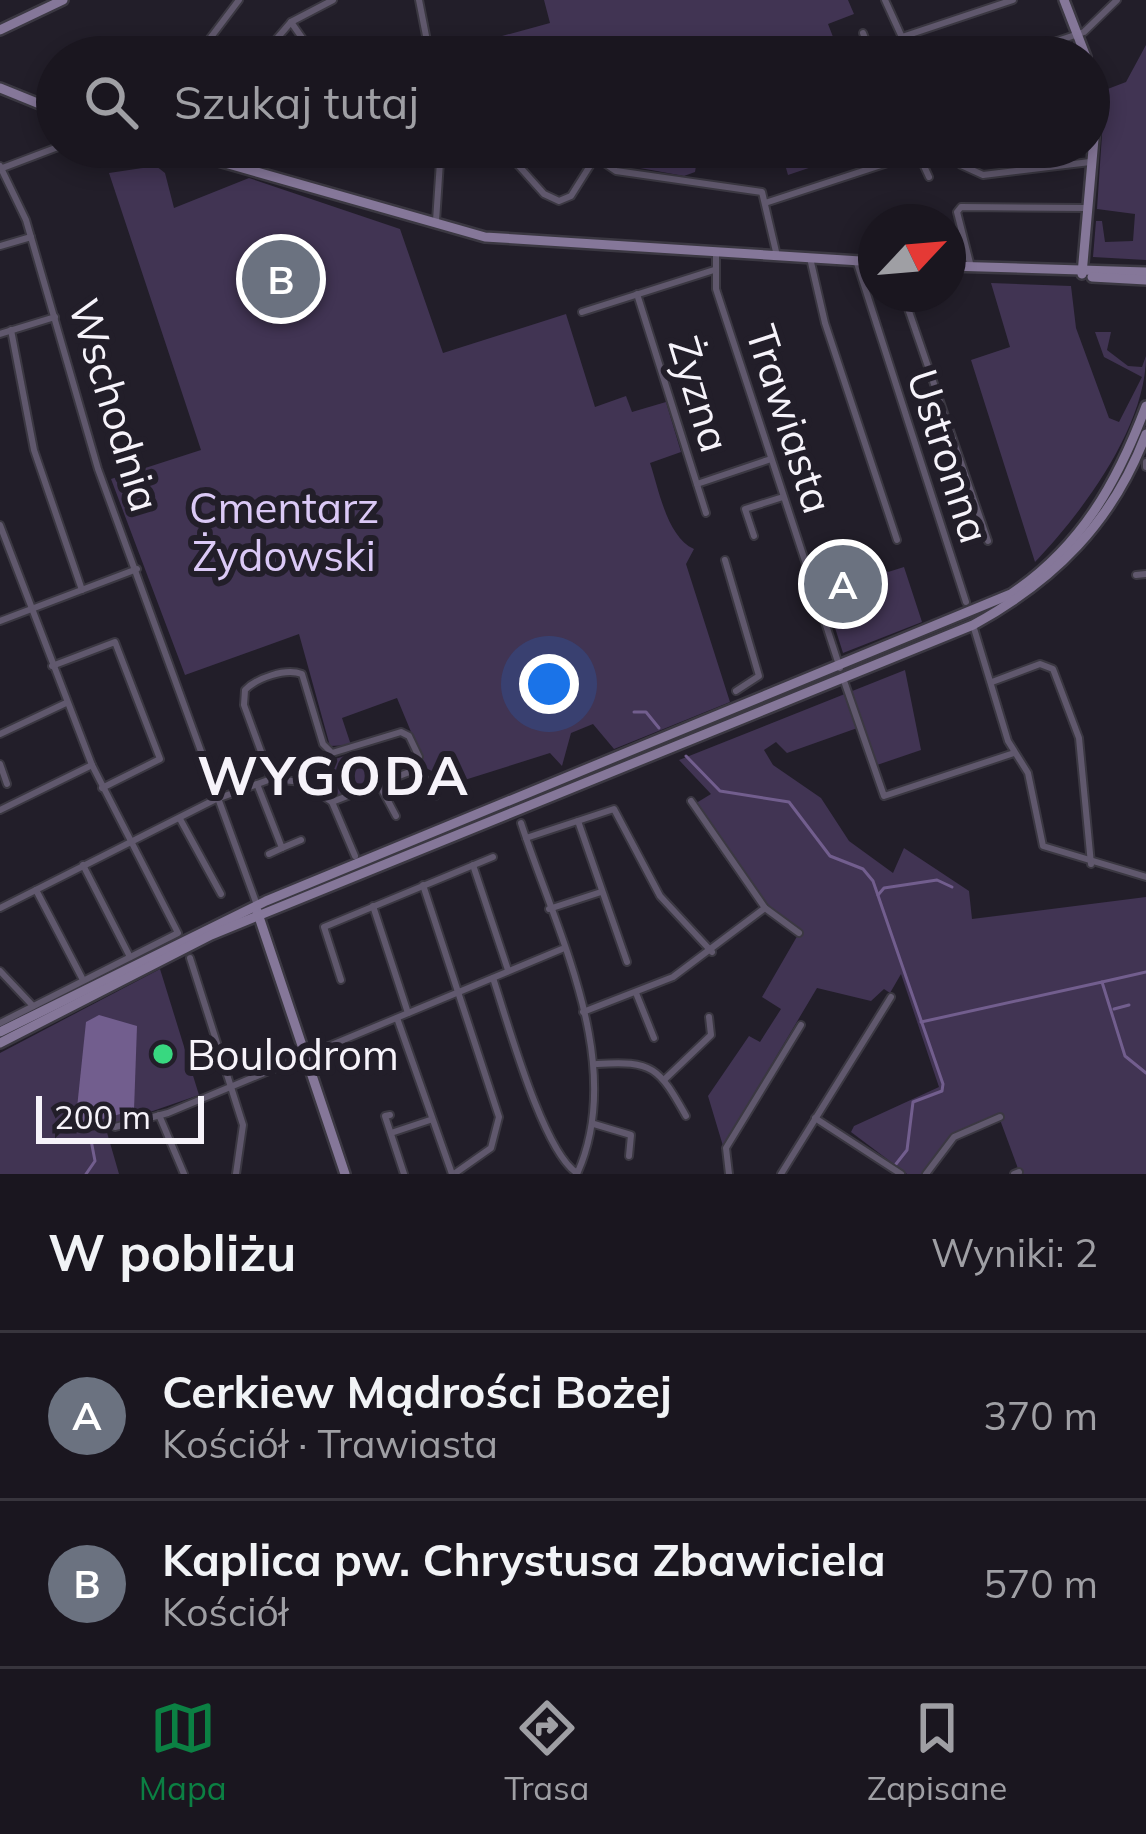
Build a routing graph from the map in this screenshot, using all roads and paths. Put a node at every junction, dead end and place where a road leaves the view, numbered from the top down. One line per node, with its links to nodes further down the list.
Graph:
1 (63, 0): 10 (main road)
2 (238, 0): 13 (street)
3 (334, 0): 9 (street)
4 (419, 0): 16 (street)
5 (885, 0): 18 (street)
6 (1013, 0): 19 (street)
7 (1064, 0): 12 (main road)
8 (1117, 0): 12 (street)
9 (291, 22): 14 (street); 15 (street)
10 (0, 30)
11 (862, 33): 17 (street)
12 (1078, 34): 20 (street)
13 (211, 36)
14 (279, 36)
15 (301, 36)
16 (426, 36)
17 (863, 36)
18 (902, 36)
19 (905, 36)
20 (1072, 36)
21 (0, 88): 22 (main road)
22 (36, 103)
23 (36, 155): 24 (street)
24 (1, 167): 39 (street, Wschodnia)
25 (242, 168): 38 (main road)
26 (439, 168): 38 (street)
27 (521, 168): 28 (street)
28 (589, 168)
29 (608, 168): 36 (street)
30 (872, 168): 36 (street)
31 (925, 168): 35 (street)
32 (968, 168): 33 (street)
33 (1043, 168)
34 (1093, 168): 37 (main road)
35 (929, 177)
36 (765, 203): 42 (street)
37 (1089, 208): 46 (street); 48 (main road)
38 (435, 225): 41 (main road)
39 (32, 237): 40 (street); 53 (street, Wschodnia)
40 (0, 246)
41 (716, 254): 42 (main road); 47 (street, Trawiasta)
42 (776, 256): 43 (main road)
43 (810, 258): 44 (main road); 64 (street)
44 (856, 260): 71 (street, Ustronna)
45 (966, 267): 46 (main road)
46 (971, 267): 48 (main road)
47 (714, 270): 50 (street); 58 (street, Trawiasta)
48 (1082, 274): 49 (main road)
49 (1146, 276)
50 (637, 294): 51 (street); 59 (street, Żyzna)
51 (582, 312)
52 (909, 312): 65 (street)
53 (55, 316): 54 (street); 67 (street, Wschodnia)
54 (11, 330): 55 (street); 70 (street)
55 (0, 334)
56 (1146, 406): 76 (main road)
57 (1146, 434): 74 (main road)
58 (771, 459): 59 (street); 60 (street, Trawiasta)
59 (697, 484): 61 (street, Żyzna)
60 (783, 496): 63 (street); 76 (street, Trawiasta)
61 (706, 513)
62 (0, 525): 72 (street)
63 (754, 536)
64 (897, 540)
65 (988, 541)
66 (725, 560): 78 (street)
67 (137, 569): 70 (street); 91 (street, Wschodnia)
68 (1146, 574): 69 (street)
69 (1136, 575)
70 (82, 590): 72 (street)
71 (966, 602)
72 (30, 609): 73 (street); 75 (street)
73 (0, 621)
74 (973, 625): 76 (main road); 77 (street)
75 (52, 666): 79 (street); 89 (street)
76 (842, 673): 81 (street, Trawiasta); 119 (main road)
77 (991, 682): 81 (street); 108 (street)
78 (736, 691)
79 (66, 704): 80 (street); 83 (street)
80 (0, 734)
81 (1014, 753): 108 (street)
82 (0, 764): 86 (street)
83 (92, 765): 89 (street); 96 (street)
84 (417, 767): 85 (street); 88 (street); 90 (street)
85 (272, 779): 87 (street); 93 (street)
86 (7, 784)
87 (257, 784): 91 (street); 104 (street)
88 (379, 784): 93 (street); 97 (street)
89 (102, 788): 103 (street)
90 (435, 796)
91 (222, 797): 98 (street); 119 (street, Wschodnia)
92 (691, 801): 118 (street)
93 (332, 802): 106 (street)
94 (624, 805): 95 (street)
95 (614, 809): 99 (street); 123 (street)
96 (0, 810)
97 (396, 816)
98 (179, 818): 103 (street); 115 (street)
99 (578, 821): 101 (street); 114 (street)
100 (521, 824): 101 (street)
101 (526, 838): 120 (street)
102 (301, 840): 104 (street)
103 (130, 842): 109 (street); 124 (street)
104 (282, 848): 105 (street)
105 (269, 854)
106 (356, 856)
107 (493, 856): 110 (street)
108 (1090, 864): 111 (street)
109 (83, 865): 113 (street); 124 (street)
110 (473, 865): 112 (street); 128 (street)
111 (1146, 877)
112 (423, 885): 116 (street); 132 (street)
113 (36, 890): 117 (street); 130 (street)
114 (601, 892): 120 (street); 126 (street)
115 (221, 894)
116 (373, 906): 131 (street); 137 (street)
117 (0, 908)
118 (765, 908): 121 (street); 123 (street)
119 (257, 909): 141 (main road); 144 (main road)
120 (549, 909): 122 (street)
121 (799, 933)
122 (562, 950): 128 (street); 136 (street)
123 (712, 952): 133 (street)
124 (130, 957): 130 (street)
125 (190, 958): 147 (street)
126 (627, 962)
127 (0, 971): 135 (street)
128 (509, 971): 129 (street)
129 (494, 978): 132 (street); 163 (street)
130 (83, 980): 135 (street)
131 (341, 980)
132 (460, 992): 137 (street); 162 (street)
133 (636, 993): 136 (street); 142 (street)
134 (890, 997): 152 (street)
135 (33, 1006): 141 (street)
136 (584, 1012): 145 (street)
137 (409, 1013): 139 (street)
138 (709, 1017): 146 (street)
139 (397, 1018): 144 (street); 153 (street)
140 (801, 1024): 164 (street)
141 (5, 1030): 143 (main road)
142 (654, 1038)
143 (0, 1043)
144 (306, 1054): 147 (street); 160 (main road)
145 (596, 1064): 146 (street); 154 (street)
146 (665, 1079): 150 (street)
147 (231, 1086): 149 (street); 159 (street)
148 (390, 1114): 156 (street)
149 (159, 1115): 155 (street); 158 (street)
150 (686, 1116)
151 (1000, 1117): 167 (street)
152 (815, 1118): 165 (street); 166 (street)
153 (430, 1120): 156 (street); 162 (street)
154 (594, 1124): 157 (street); 163 (street)
155 (115, 1127)
156 (391, 1133): 161 (street)
157 (629, 1156)
158 (184, 1174)
159 (236, 1174)
160 (345, 1174)
161 (404, 1174)
162 (453, 1174)
163 (577, 1174)
164 (729, 1174)
165 (781, 1174)
166 (901, 1174)
167 (926, 1174)

